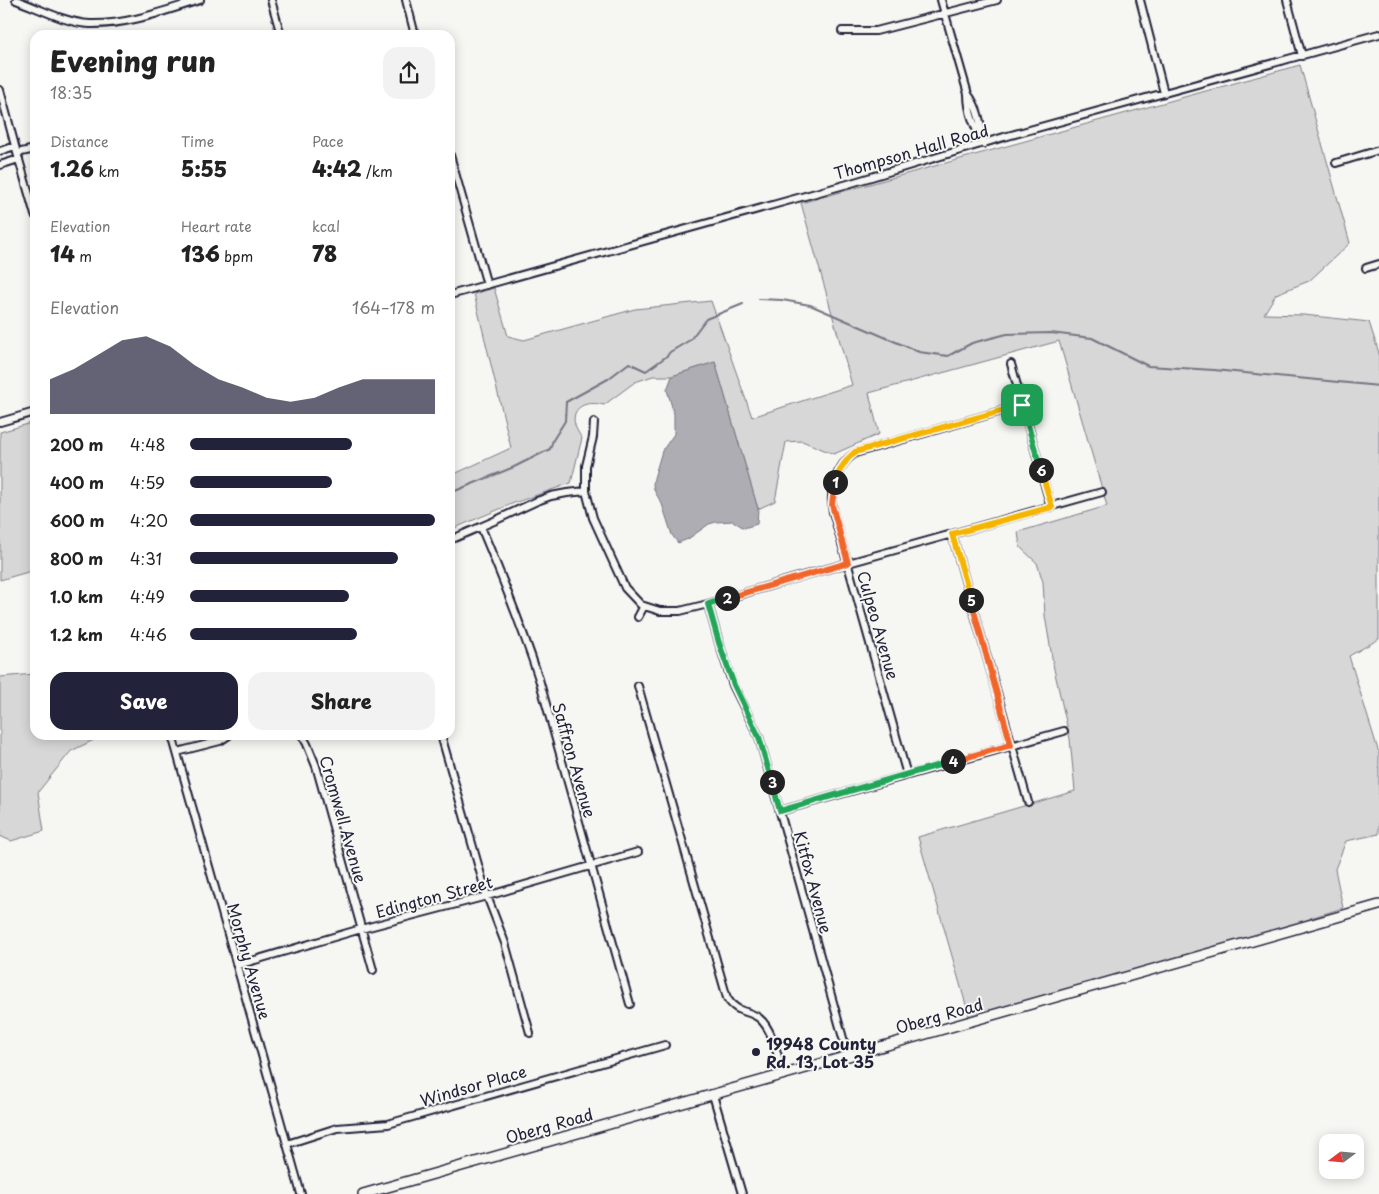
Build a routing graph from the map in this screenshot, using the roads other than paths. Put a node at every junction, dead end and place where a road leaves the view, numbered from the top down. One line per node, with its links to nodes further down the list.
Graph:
1 (16, 0): 2 (street)
2 (200, 0)
3 (271, 0): 10 (street)
4 (406, 0): 11 (street)
5 (941, 0): 9 (street)
6 (997, 0): 9 (street)
7 (1140, 0): 16 (street)
8 (1287, 0): 14 (street)
9 (944, 14): 12 (street); 17 (street)
10 (280, 30)
11 (414, 30)
12 (842, 31)
13 (1379, 34): 14 (street, Thompson Hall Road)
14 (1302, 56): 16 (street, Thompson Hall Road)
15 (0, 90): 21 (street)
16 (1164, 93): 17 (street, Thompson Hall Road)
17 (984, 144): 28 (street, Thompson Hall Road)
18 (0, 150): 21 (street)
19 (30, 150): 21 (street)
20 (1379, 150): 22 (street)
21 (17, 153): 23 (street); 25 (street)
22 (1336, 162)
23 (0, 165)
24 (455, 172): 28 (street)
25 (30, 198)
26 (1379, 264): 27 (street)
27 (1366, 268)
28 (488, 285): 29 (street, Thompson Hall Road)
29 (455, 294)
30 (1011, 364): 31 (street)
31 (1022, 405): 37 (street); 41 (street, Culpeo Avenue)
32 (30, 413): 33 (street)
33 (0, 422)
34 (594, 422): 35 (street)
35 (586, 491): 38 (street); 43 (street)
36 (1102, 492): 37 (street)
37 (1052, 507): 39 (street)
38 (481, 526): 40 (street); 57 (street, Saffron Avenue)
39 (952, 534): 41 (street); 51 (street)
40 (455, 538)
41 (848, 563): 42 (street); 53 (street, Culpeo Avenue)
42 (708, 604): 43 (street); 55 (street, Kitfox Avenue)
43 (644, 606): 44 (street)
44 (638, 617)
45 (638, 686): 67 (street)
46 (1064, 730): 51 (street)
47 (173, 740): 52 (street, Morphy Avenue)
48 (222, 740): 52 (street)
49 (305, 740): 60 (street, Cromwell Avenue)
50 (442, 740): 58 (street)
51 (1011, 745): 53 (street); 54 (street)
52 (177, 752): 61 (street, Morphy Avenue)
53 (907, 775): 55 (street)
54 (1028, 802)
55 (780, 811): 66 (street, Kitfox Avenue)
56 (638, 852): 57 (street, Edington Street)
57 (591, 866): 58 (street, Edington Street); 63 (street, Saffron Avenue)
58 (487, 896): 60 (street, Edington Street); 64 (street)
59 (1379, 905): 66 (street, Oberg Road)
60 (361, 929): 61 (street, Edington Street); 62 (street, Cromwell Avenue)
61 (238, 965): 69 (street, Morphy Avenue)
62 (373, 970)
63 (630, 1004)
64 (530, 1033)
65 (666, 1045): 69 (street, Windsor Place)
66 (848, 1056): 67 (street, Oberg Road)
67 (783, 1075): 68 (street, Oberg Road)
68 (713, 1095): 71 (street, Oberg Road); 72 (street)
69 (287, 1144): 70 (street, Morphy Avenue)
70 (301, 1194)
71 (363, 1194)
72 (742, 1194)

